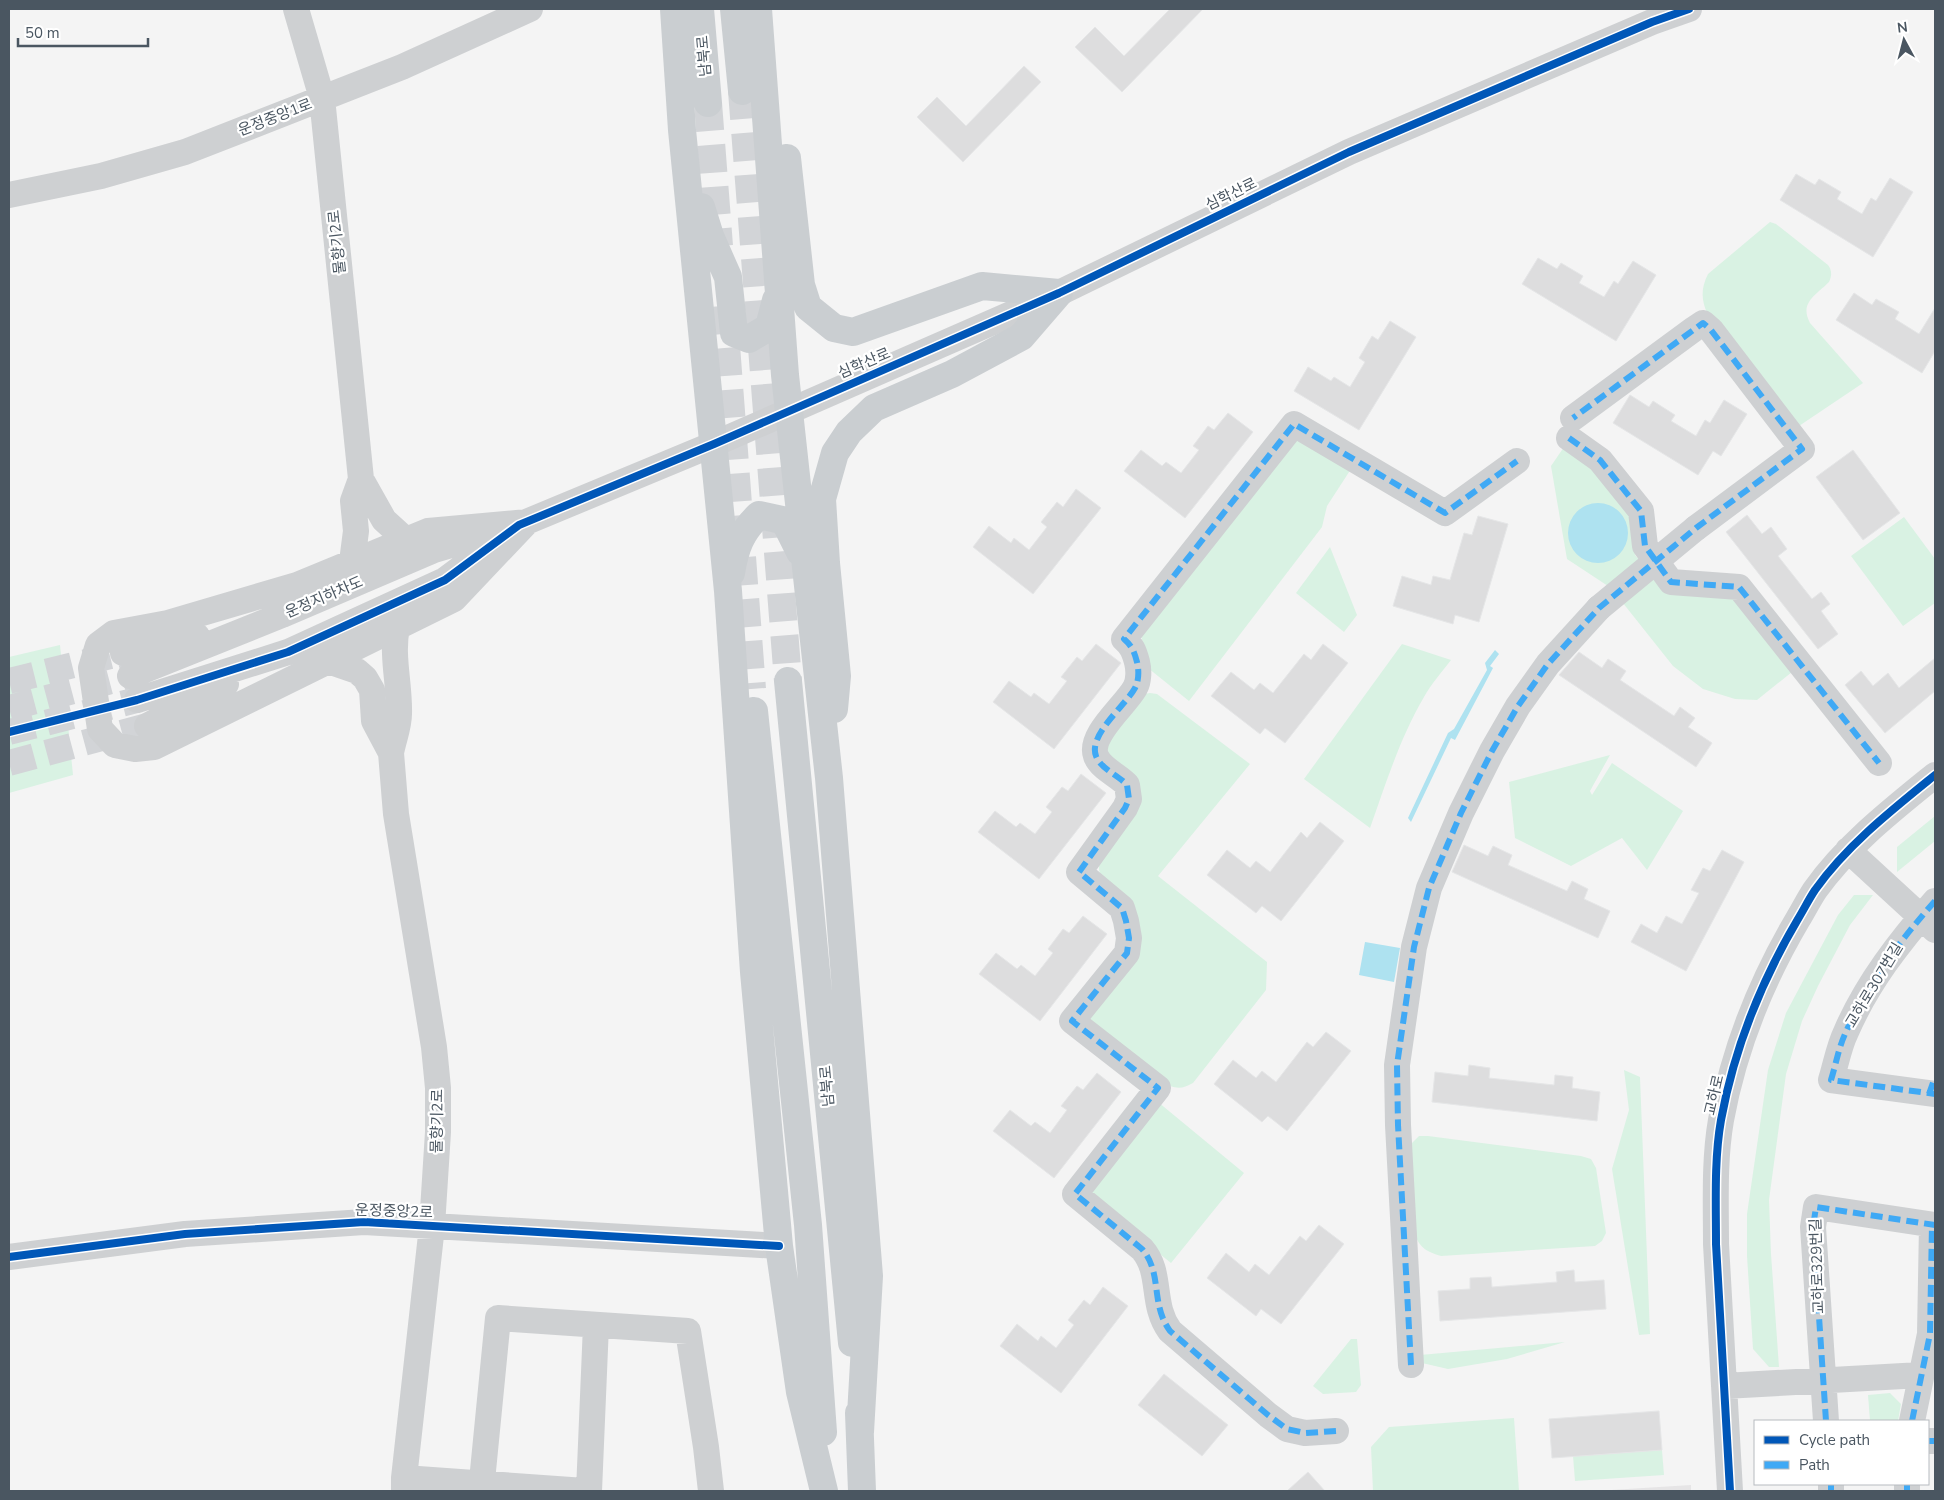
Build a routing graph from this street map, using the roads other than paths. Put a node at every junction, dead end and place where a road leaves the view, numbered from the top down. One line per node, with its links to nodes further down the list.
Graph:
1 (296, 9): 10 (street, 물향기2로)
2 (530, 9): 10 (street, 운정중앙1로)
3 (674, 9): 12 (main road)
4 (700, 9): 11 (main road, 남북로)
5 (734, 9): 9 (main road)
6 (758, 9): 14 (main road)
7 (768, 9): 15 (main road)
8 (1690, 9): 15 (street, 심학산로)
9 (742, 91)
10 (322, 98): 13 (street, 운정중앙1로); 19 (street, 물향기2로)
11 (708, 103)
12 (685, 153): 14 (main road); 17 (main road)
13 (9, 195)
14 (779, 291): 16 (main road)
15 (1059, 293): 16 (street, 심학산로); 34 (main road)
16 (788, 412): 17 (street, 심학산로); 22 (main road)
17 (714, 444): 20 (street, 심학산로); 24 (main road)
18 (1517, 462): 50 (street)
19 (361, 479): 21 (street); 23 (street)
20 (523, 524): 21 (street); 25 (street); 26 (street); 26 (street, 운정지하차도)
21 (406, 540): 23 (street)
22 (804, 560): 24 (main road); 34 (main road)
23 (352, 562): 27 (street)
24 (728, 591): 40 (main road)
25 (397, 627): 27 (street); 31 (street)
26 (288, 652): 30 (street)
27 (328, 661): 31 (street)
28 (788, 681): 51 (main road, 남북로)
29 (752, 689): 56 (main road)
30 (147, 726)
31 (391, 753): 39 (street, 물향기2로)
32 (1878, 763): 44 (street, bridge)
33 (1935, 775): 35 (street, 교하로)
34 (829, 778): 51 (main road)
35 (1848, 850): 36 (street, 교하로307번길); 47 (street, 교하로)
36 (1931, 916): 37 (street, 교하로307번길)
37 (1933, 1088)
38 (1933, 1225): 43 (street, 교하로329번길); 46 (street, 교하로329번길)
39 (432, 1226): 40 (street, 운정중앙2로); 41 (street, 운정중앙2로); 52 (street, 물향기2로)
40 (779, 1246): 56 (main road)
41 (9, 1257)
42 (596, 1325): 53 (street); 54 (street); 55 (street)
43 (1933, 1332): 45 (street, 교하로329번길)
44 (1411, 1365)
45 (1922, 1375): 46 (street); 49 (street, 교하로329번길)
46 (1823, 1380): 47 (street); 48 (street, 교하로329번길)
47 (1724, 1386): 58 (street, 교하로)
48 (1826, 1420)
49 (1912, 1420)
50 (1336, 1431)
51 (860, 1432): 57 (main road, 남북로)
52 (404, 1485): 53 (street)
53 (482, 1487): 54 (street)
54 (587, 1491)
55 (711, 1491)
56 (826, 1491)
57 (862, 1491)
58 (1730, 1491)

